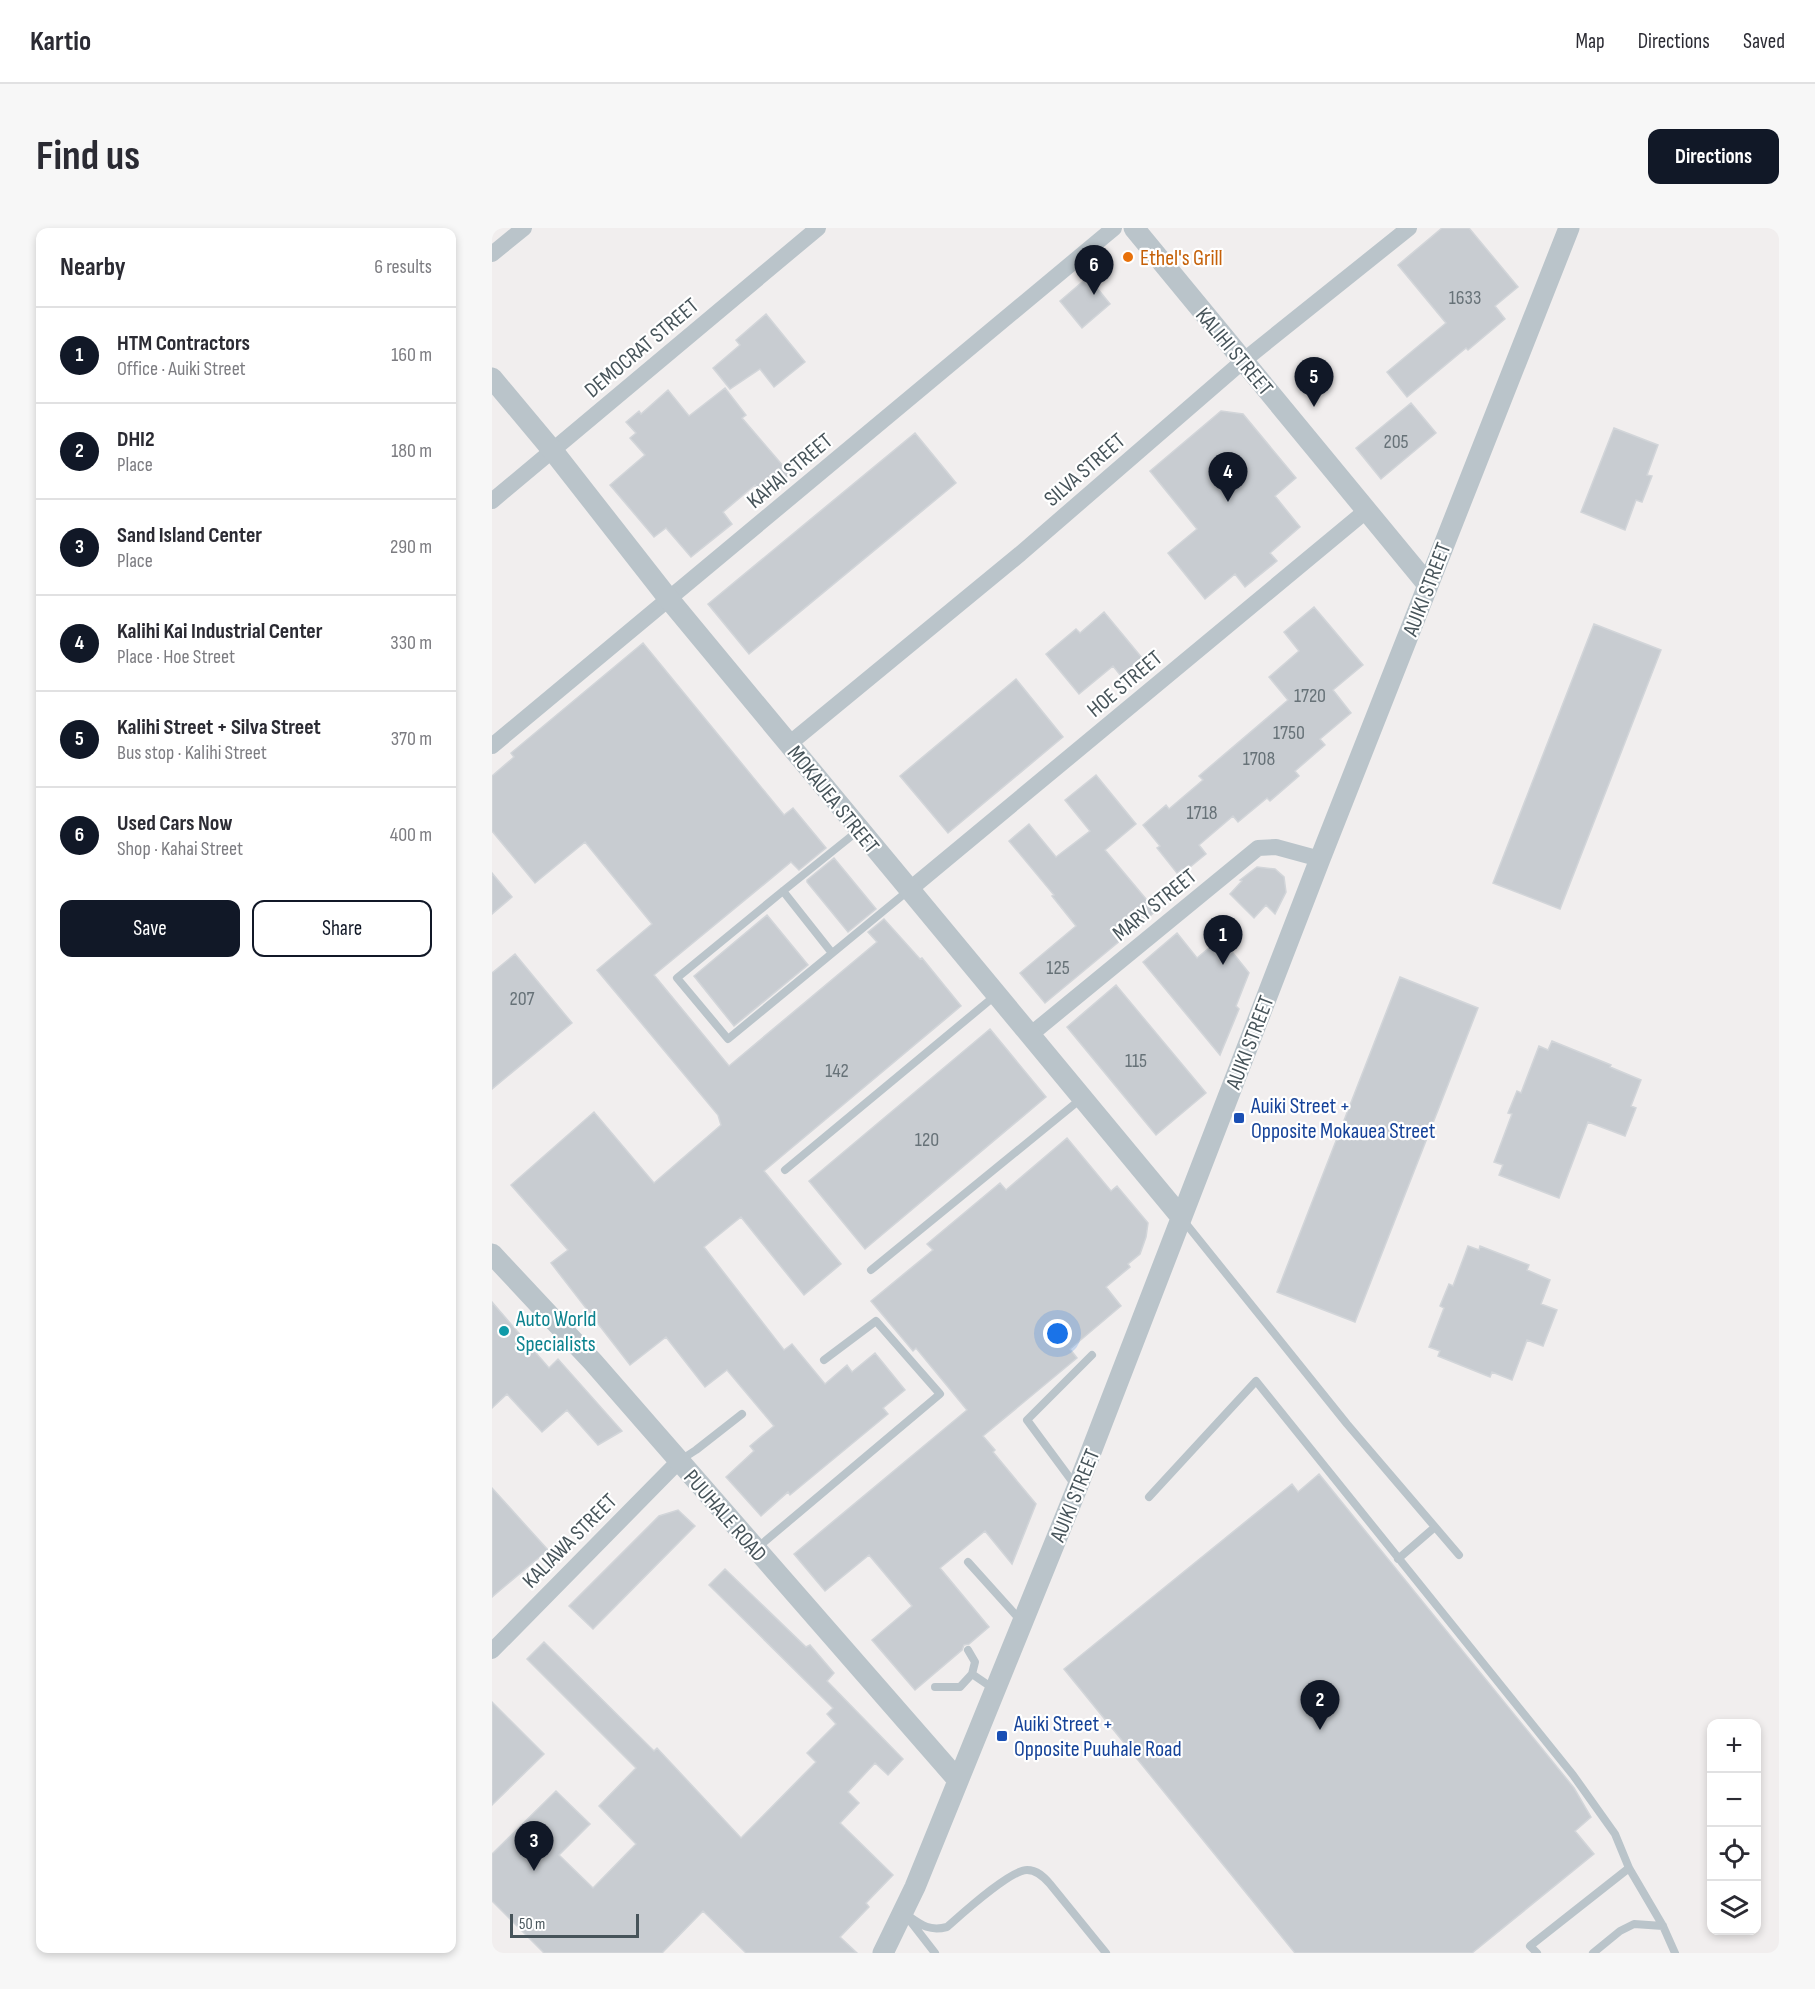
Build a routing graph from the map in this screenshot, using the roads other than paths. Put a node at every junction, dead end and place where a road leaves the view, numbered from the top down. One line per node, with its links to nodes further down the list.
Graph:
1 (524, 228): 7 (street)
2 (818, 228): 10 (street, DEMOCRAT STREET)
3 (1114, 228): 14 (street, KAHAI STREET)
4 (1134, 228): 8 (street, KALIHI STREET)
5 (1409, 228): 8 (street, SILVA STREET)
6 (1569, 228): 13 (street, AUIKI STREET)
7 (492, 254)
8 (1243, 361): 12 (street, KALIHI STREET); 15 (street, SILVA STREET)
9 (492, 378): 10 (street, MOKAUEA STREET)
10 (553, 451): 11 (street, DEMOCRAT STREET); 14 (street, MOKAUEA STREET)
11 (492, 501)
12 (1367, 510): 13 (street, KALIHI STREET); 19 (street, HOE STREET)
13 (1428, 585): 18 (street, AUIKI STREET)
14 (668, 598): 15 (street, MOKAUEA STREET); 16 (street, KAHAI STREET)
15 (789, 744): 17 (street, MOKAUEA STREET)
16 (492, 746)
17 (859, 830): 19 (street, MOKAUEA STREET); 20 (lane)
18 (1320, 859): 23 (street, MARY STREET); 26 (street, AUIKI STREET)
19 (909, 890): 21 (lane); 22 (street, MOKAUEA STREET)
20 (783, 891): 21 (lane); 21 (lane)
21 (832, 953)
22 (996, 995): 23 (street, MOKAUEA STREET); 25 (lane)
23 (1030, 1035): 24 (street, MOKAUEA STREET)
24 (1082, 1098): 26 (street, MOKAUEA STREET); 28 (lane)
25 (784, 1170)
26 (1181, 1217): 33 (street, AUIKI STREET); 35 (lane)
27 (492, 1254): 32 (street, PUUHALE ROAD)
28 (872, 1270)
29 (1092, 1355): 33 (lane)
30 (824, 1360): 36 (lane)
31 (741, 1414): 32 (lane)
32 (679, 1461): 36 (street, PUUHALE ROAD); 42 (street, KALIAWA STREET)
33 (1077, 1488): 40 (street, AUIKI STREET)
34 (1149, 1497): 38 (lane)
35 (1435, 1527): 37 (lane); 38 (lane)
36 (756, 1549): 46 (street, PUUHALE ROAD)
37 (1459, 1555)
38 (1398, 1559): 47 (lane)
39 (968, 1562): 40 (lane)
40 (1023, 1622): 45 (street, AUIKI STREET)
41 (968, 1650): 43 (lane)
42 (492, 1651)
43 (972, 1674): 44 (lane); 45 (lane)
44 (935, 1687)
45 (994, 1690): 46 (street, AUIKI STREET)
46 (957, 1779): 48 (street, AUIKI STREET)
47 (1629, 1868): 49 (lane); 53 (lane)
48 (904, 1913): 50 (street, AUIKI STREET); 51 (lane); 52 (lane)
49 (1663, 1926): 54 (lane); 55 (lane)
50 (883, 1953)
51 (935, 1953)
52 (1106, 1953)
53 (1537, 1953)
54 (1593, 1953)
55 (1675, 1953)

